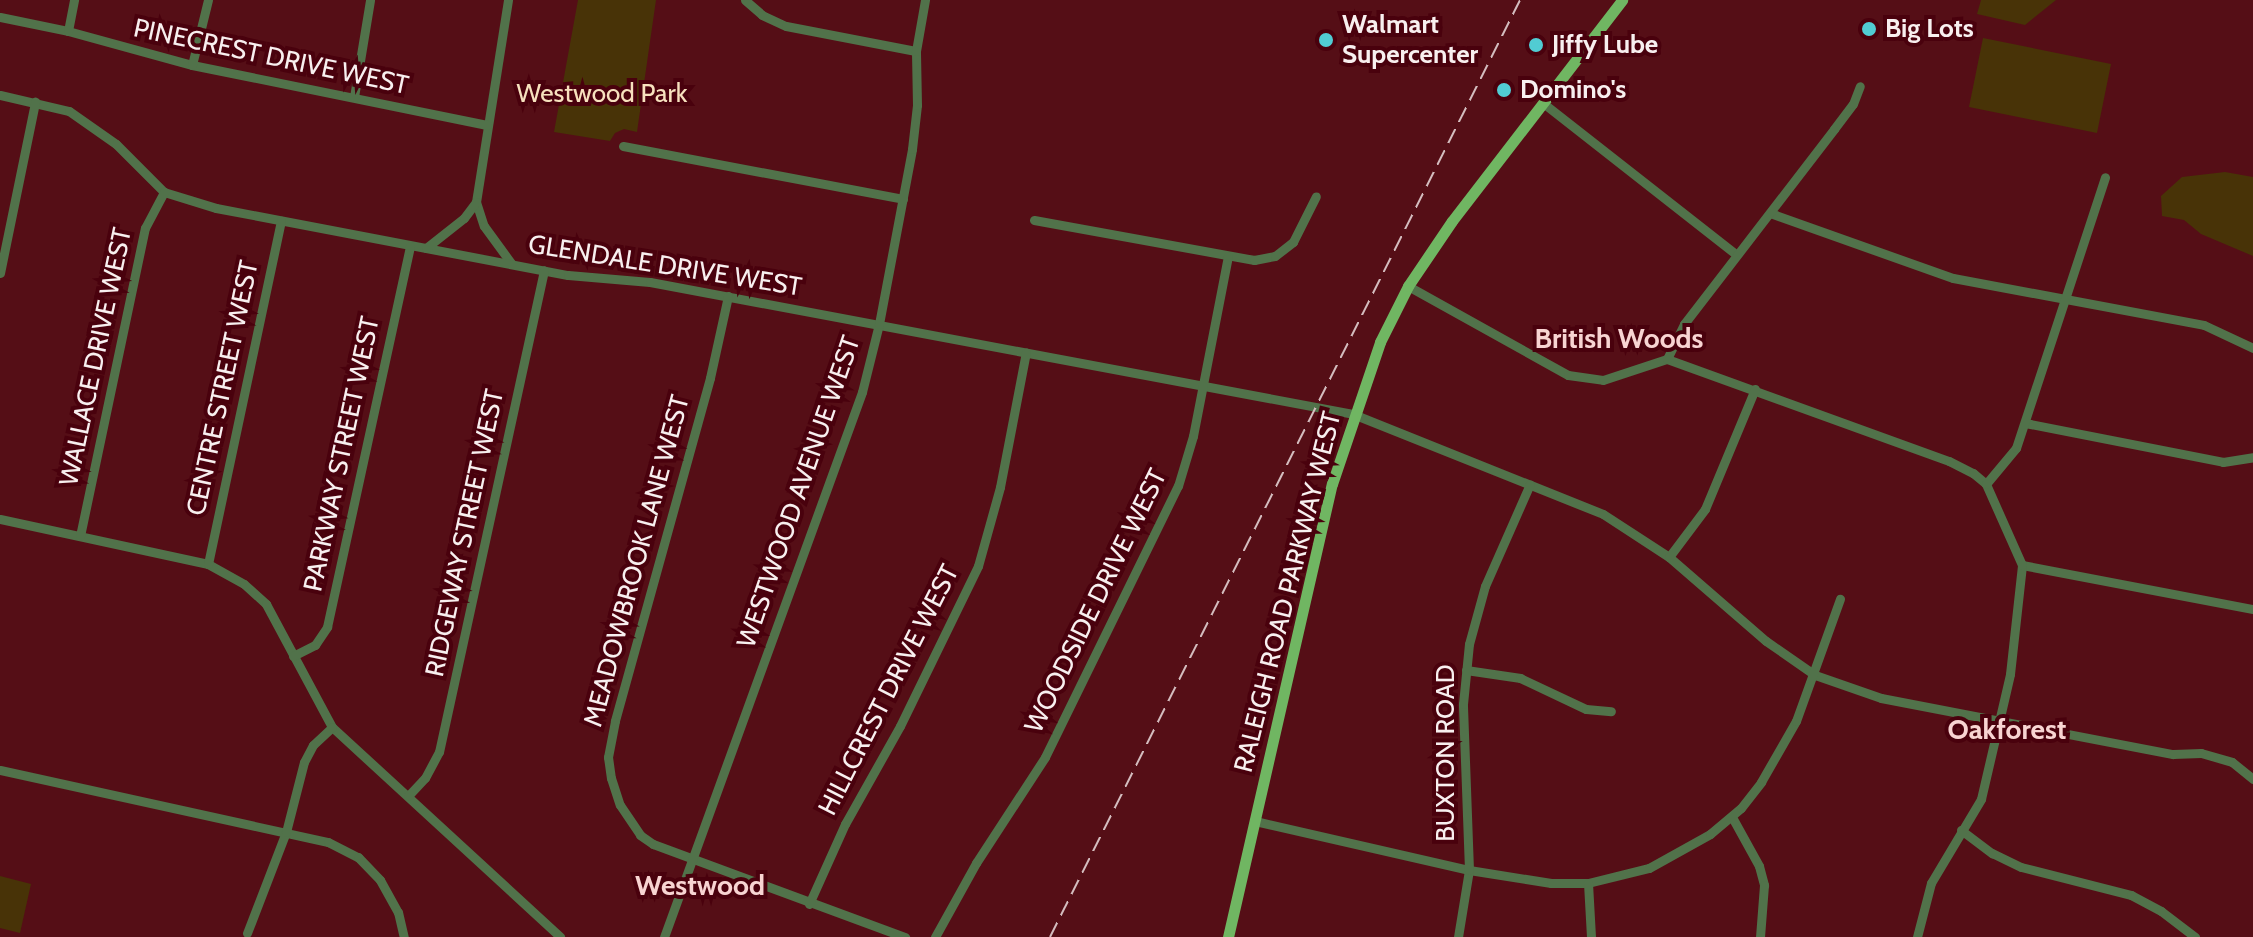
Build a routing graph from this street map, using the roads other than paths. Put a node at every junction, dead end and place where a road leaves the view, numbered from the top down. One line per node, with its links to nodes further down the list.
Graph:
1 (74, 0): 9 (street)
2 (208, 0): 11 (street)
3 (370, 0): 14 (street)
4 (508, 0): 17 (street)
5 (745, 0): 10 (street)
6 (925, 0): 10 (street, WESTWOOD AVENUE WEST)
7 (1622, 0): 16 (main road, RALEIGH ROAD PARKWAY WEST)
8 (0, 17): 9 (street, PINECREST DRIVE WEST)
9 (68, 31): 11 (street, PINECREST DRIVE WEST)
10 (916, 51): 22 (street, WESTWOOD AVENUE WEST)
11 (192, 65): 14 (street, PINECREST DRIVE WEST)
12 (1860, 86): 24 (street)
13 (0, 95): 15 (street, GLENDALE DRIVE WEST)
14 (354, 97): 17 (street, PINECREST DRIVE WEST)
15 (35, 102): 20 (street, GLENDALE DRIVE WEST); 33 (street)
16 (1543, 103): 29 (street); 34 (main road, RALEIGH ROAD PARKWAY WEST)
17 (487, 125): 23 (street)
18 (623, 146): 22 (street)
19 (2105, 177): 36 (street)
20 (164, 192): 26 (street, GLENDALE DRIVE WEST); 49 (street, WALLACE DRIVE WEST)
21 (1316, 196): 30 (street)
22 (903, 199): 37 (street, WESTWOOD AVENUE WEST)
23 (476, 202): 28 (street); 31 (street)
24 (1770, 213): 29 (street); 36 (street)
25 (1034, 220): 30 (street)
26 (281, 221): 27 (street, GLENDALE DRIVE WEST); 51 (street, CENTRE STREET WEST)
27 (410, 246): 28 (street, GLENDALE DRIVE WEST); 55 (street, PARKWAY STREET WEST)
28 (426, 248): 31 (street, GLENDALE DRIVE WEST)
29 (1737, 255): 40 (street)
30 (1228, 256): 41 (street, WOODSIDE DRIVE WEST)
31 (511, 263): 32 (street, GLENDALE DRIVE WEST)
32 (544, 270): 35 (street, GLENDALE DRIVE WEST); 63 (street, RIDGEWAY STREET WEST)
33 (0, 273)
34 (1408, 286): 40 (street); 43 (main road, RALEIGH ROAD PARKWAY WEST)
35 (728, 296): 37 (street, GLENDALE DRIVE WEST); 68 (street, MEADOWBROOK LANE WEST)
36 (2064, 297): 38 (street); 44 (street)
37 (879, 324): 39 (street, GLENDALE DRIVE WEST); 68 (street, WESTWOOD AVENUE WEST)
38 (2253, 348)
39 (1026, 352): 41 (street, GLENDALE DRIVE WEST); 71 (street, HILLCREST DRIVE WEST)
40 (1667, 359): 42 (street)
41 (1204, 384): 43 (street, GLENDALE DRIVE WEST); 77 (street, WOODSIDE DRIVE WEST)
42 (1755, 389): 47 (street); 50 (street)
43 (1353, 414): 46 (street, GLENDALE DRIVE WEST); 65 (main road, RALEIGH ROAD PARKWAY WEST)
44 (2025, 423): 45 (street); 47 (street)
45 (2253, 457)
46 (1530, 484): 50 (street, GLENDALE DRIVE WEST); 56 (street, BUXTON ROAD)
47 (1986, 484): 52 (street)
48 (0, 519): 49 (street)
49 (80, 536): 51 (street)
50 (1669, 557): 57 (street, GLENDALE DRIVE WEST)
51 (208, 564): 55 (street)
52 (2022, 565): 54 (street); 59 (street)
53 (1840, 599): 57 (street)
54 (2253, 609)
55 (293, 656): 60 (street)
56 (1466, 670): 58 (street); 69 (street, BUXTON ROAD)
57 (1815, 675): 59 (street, GLENDALE DRIVE WEST); 64 (street)
58 (1611, 711)
59 (2001, 720): 62 (street, GLENDALE DRIVE WEST); 66 (street)
60 (332, 727): 63 (street); 67 (street)
61 (0, 770): 67 (street)
62 (2253, 779)
63 (408, 796): 74 (street)
64 (1732, 817): 70 (street); 81 (street)
65 (1255, 821): 69 (street); 78 (main road, RALEIGH ROAD PARKWAY WEST)
66 (1961, 830): 82 (street); 83 (street)
67 (286, 832): 72 (street); 73 (street)
68 (692, 861): 71 (street, MEADOWBROOK LANE WEST); 75 (street, WESTWOOD AVENUE WEST)
69 (1469, 870): 70 (street); 79 (street, BUXTON ROAD)
70 (1588, 883): 80 (street)
71 (809, 904): 76 (street, MEADOWBROOK LANE WEST)
72 (247, 933)
73 (404, 937)
74 (560, 937)
75 (664, 937)
76 (905, 937)
77 (935, 937)
78 (1228, 937)
79 (1458, 937)
80 (1591, 937)
81 (1760, 937)
82 (1917, 937)
83 (2195, 937)

